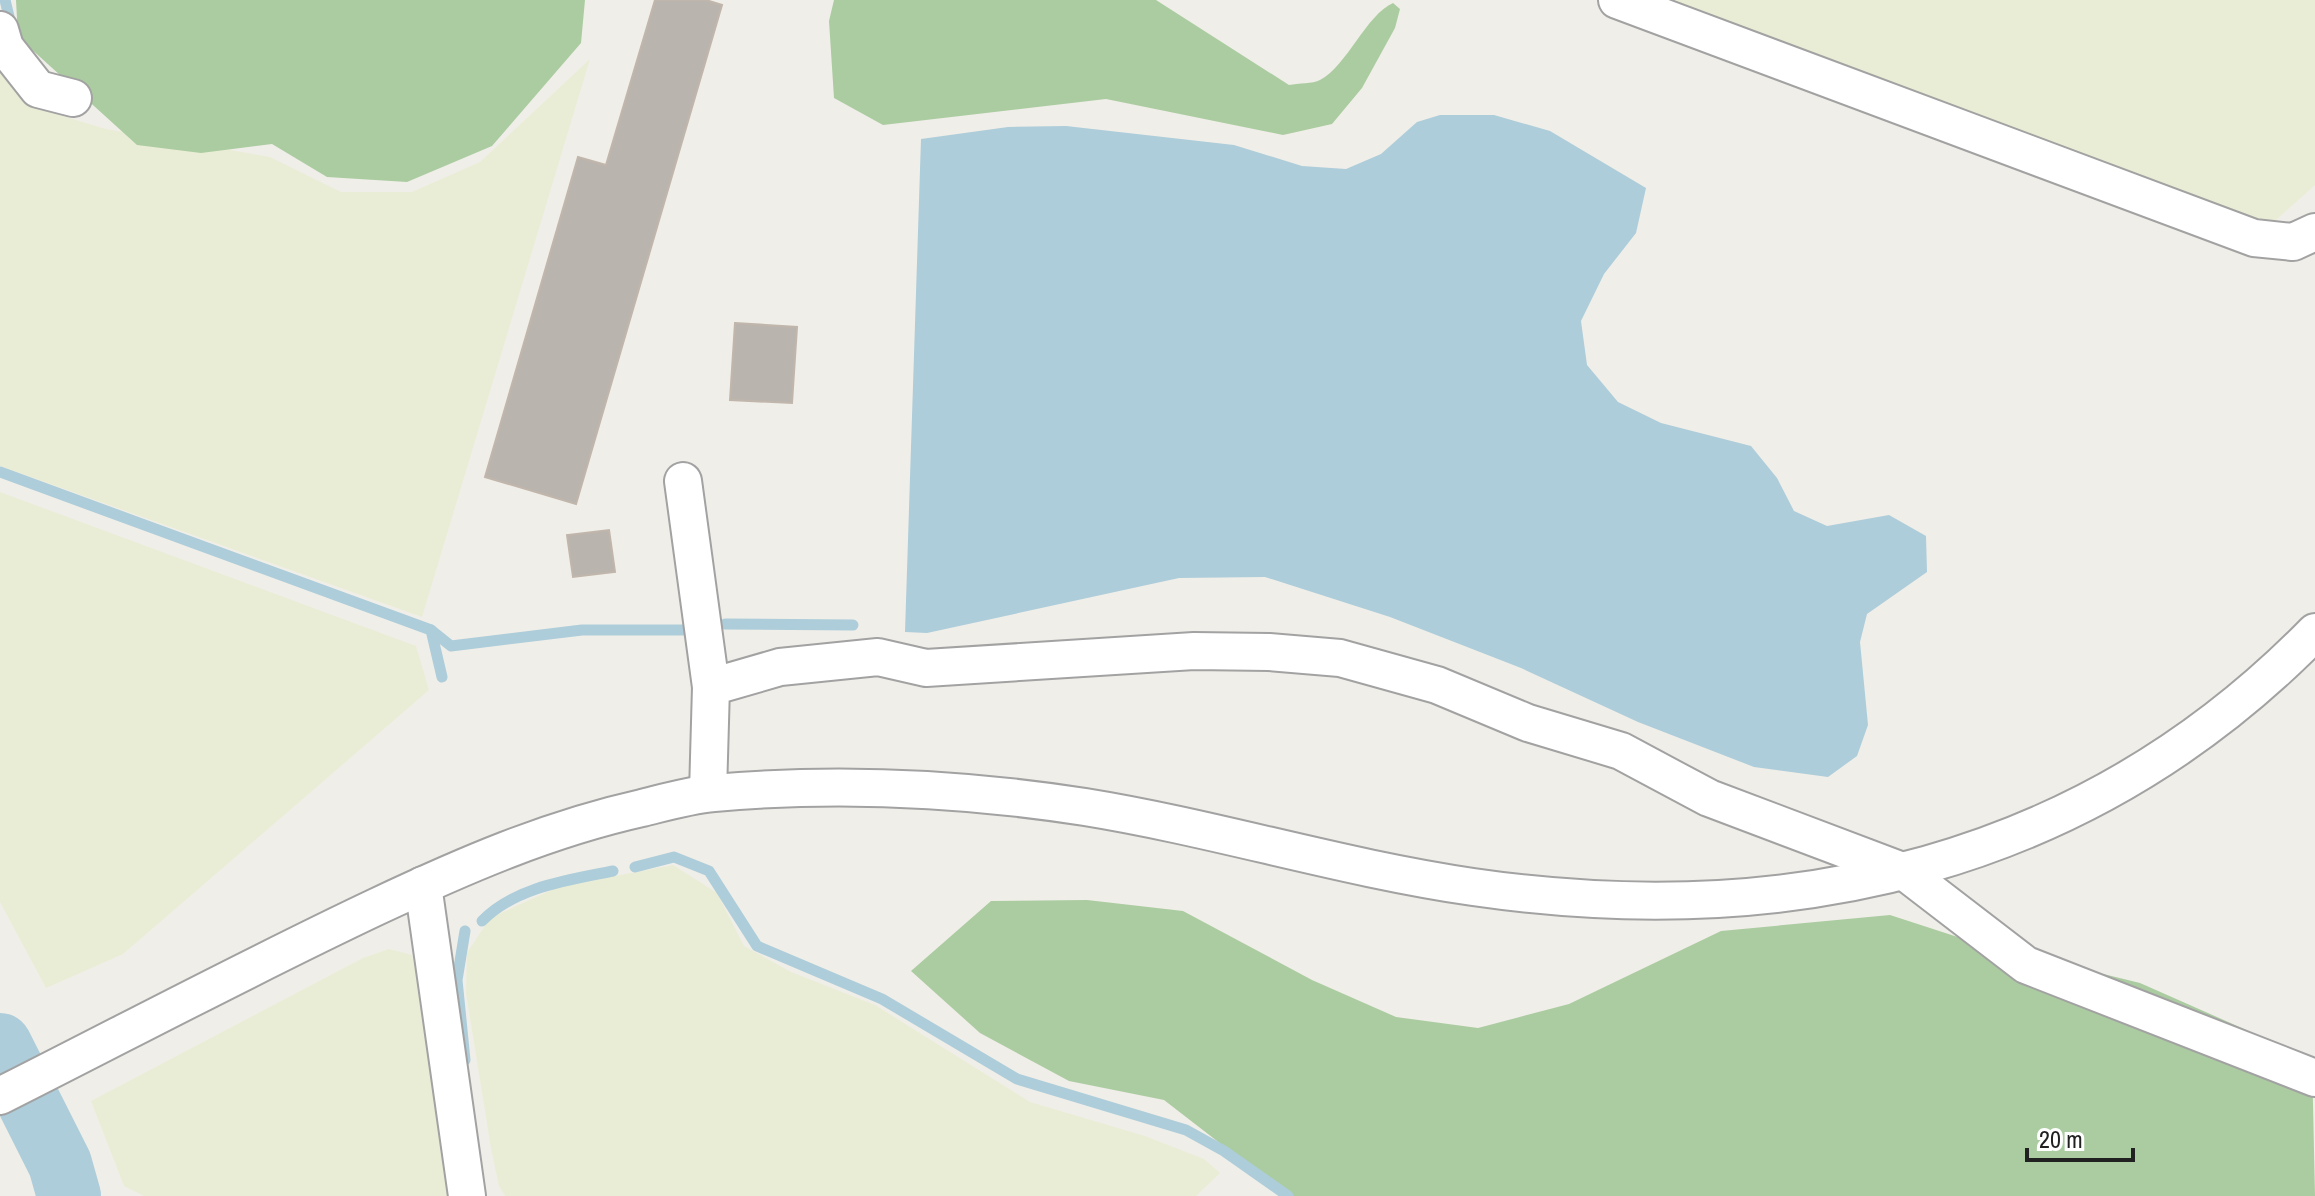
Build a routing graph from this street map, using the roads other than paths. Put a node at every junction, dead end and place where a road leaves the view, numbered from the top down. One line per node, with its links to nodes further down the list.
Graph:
1 (1617, 0): 4 (street)
2 (0, 30): 3 (street)
3 (73, 98)
4 (2315, 232)
5 (683, 481): 7 (street)
6 (2315, 632): 9 (street)
7 (711, 687): 8 (street); 9 (street)
8 (708, 793): 9 (street); 10 (street)
9 (1905, 872): 11 (street)
10 (423, 885): 12 (street); 13 (street)
11 (2315, 1078)
12 (0, 1096)
13 (467, 1196)

